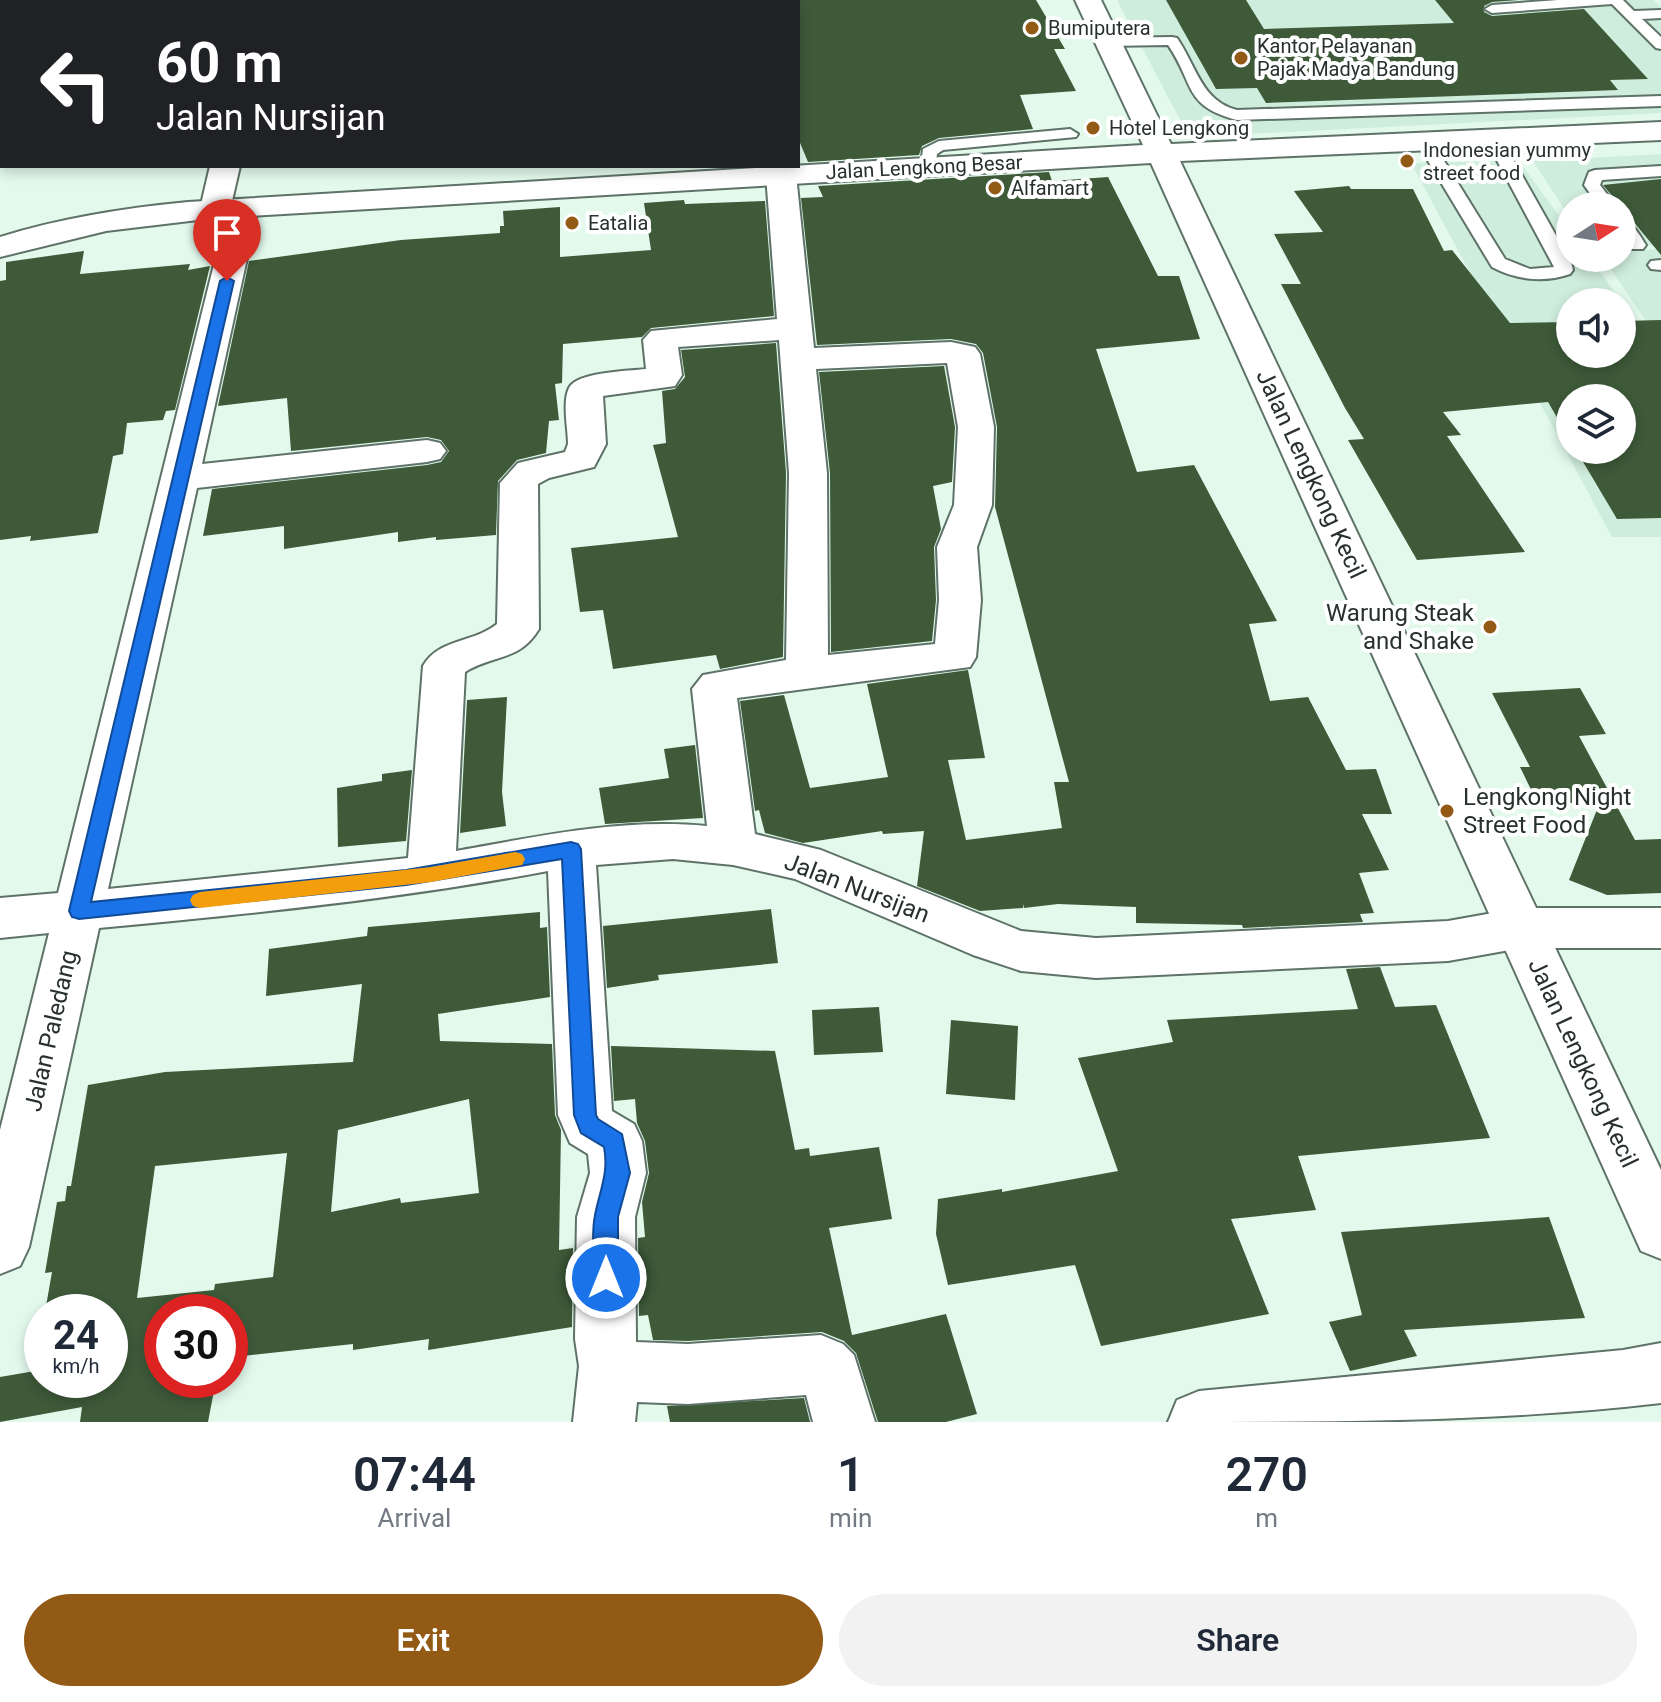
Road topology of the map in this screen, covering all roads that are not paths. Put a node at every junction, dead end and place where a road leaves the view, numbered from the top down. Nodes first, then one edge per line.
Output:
1 (1088, 0) edge
2 (1616, 0) edge
3 (1492, 9) dead end
4 (1661, 14) edge
5 (1631, 15) junction
6 (1108, 42) junction
7 (1661, 45) edge
8 (1661, 101) edge
9 (1070, 134) dead end
10 (1657, 135) edge
11 (1493, 138) junction
12 (1424, 141) junction
13 (1162, 153) junction
14 (929, 166) junction
15 (225, 168) edge
16 (781, 170) edge
17 (1661, 171) edge
18 (1597, 192) edge
19 (229, 209) junction
20 (0, 247) edge
21 (797, 343) junction
22 (427, 451) dead end
23 (182, 478) junction
24 (806, 667) junction
25 (733, 847) junction
26 (571, 849) junction
27 (431, 874) junction
28 (79, 911) junction
29 (0, 918) edge
30 (1521, 928) junction
31 (1661, 928) edge
32 (1661, 1232) edge
33 (0, 1247) edge
34 (1661, 1373) edge
35 (607, 1394) edge
36 (844, 1422) edge
37 (1199, 1422) edge

1 - 6 street, Jalan Lengkong Kecil
2 - 3 lane
2 - 5 lane
4 - 5 lane
5 - 7 lane
6 - 8 lane
6 - 13 street, Jalan Lengkong Kecil
9 - 14 lane
10 - 11 street, Jalan Lengkong Besar
11 - 12 street, Jalan Lengkong Besar
11 - 12 lane
12 - 13 street, Jalan Lengkong Besar
13 - 14 street, Jalan Lengkong Besar
13 - 30 street, Jalan Lengkong Kecil
14 - 16 street, Jalan Lengkong Besar
15 - 19 street, Jalan Paledang
16 - 19 street, Jalan Lengkong Besar
16 - 21 street
17 - 18 lane
19 - 20 street, Jalan Lengkong Besar
19 - 23 street, Jalan Paledang
21 - 24 street
21 - 24 street
21 - 27 street
22 - 23 street
23 - 28 street, Jalan Paledang
24 - 25 street
25 - 26 street, Jalan Nursijan
25 - 30 street, Jalan Nursijan
26 - 27 street, Jalan Nursijan
26 - 35 street
27 - 28 street, Jalan Nursijan
28 - 29 street, Jalan Nursijan
28 - 33 street, Jalan Paledang
30 - 31 street, Jalan Nursijan
30 - 32 street, Jalan Lengkong Kecil
34 - 37 street
35 - 36 street

